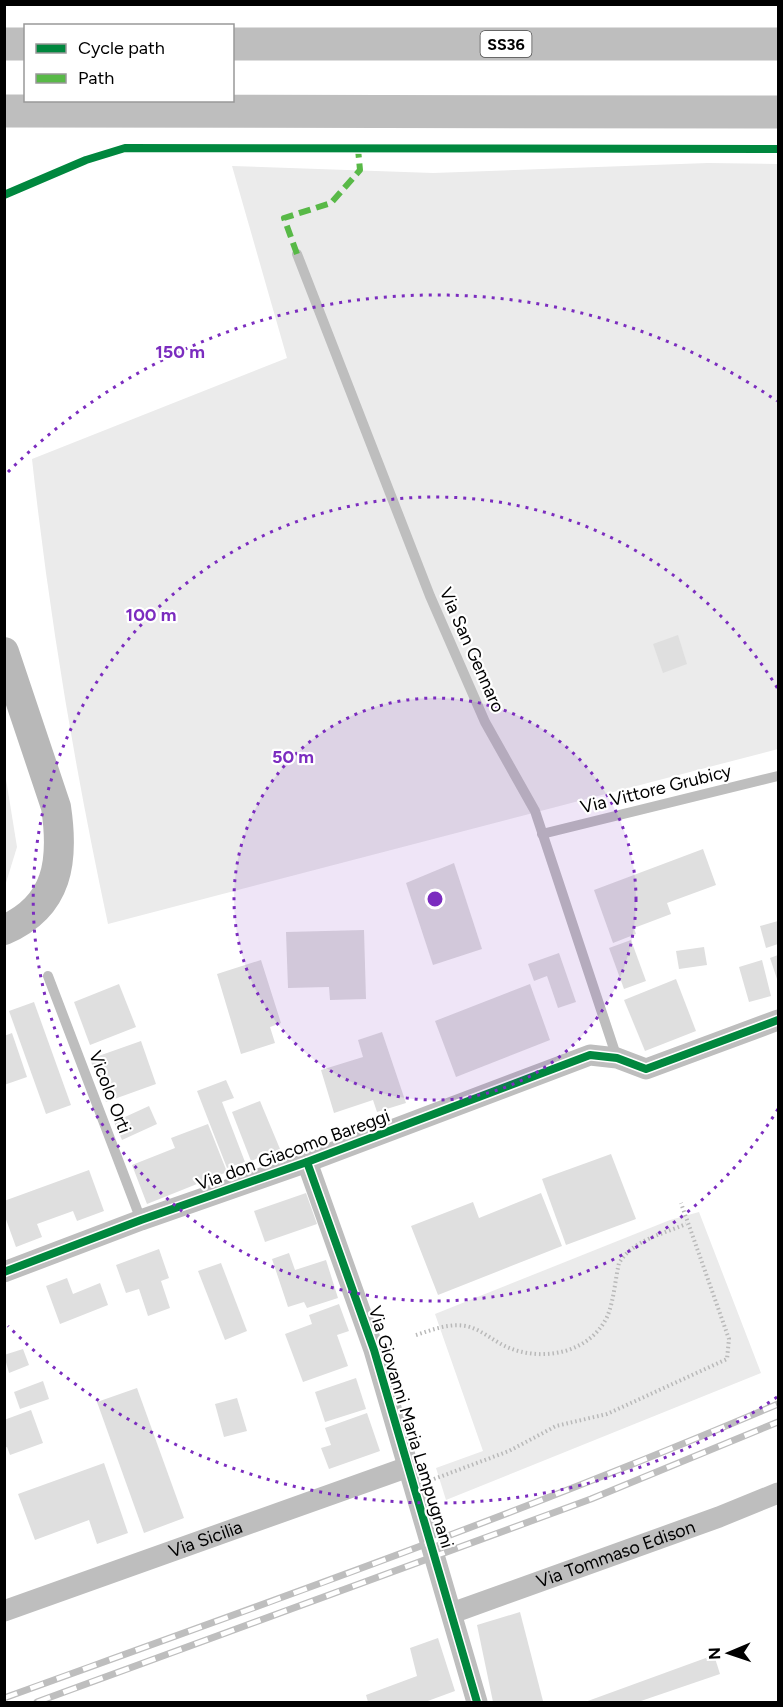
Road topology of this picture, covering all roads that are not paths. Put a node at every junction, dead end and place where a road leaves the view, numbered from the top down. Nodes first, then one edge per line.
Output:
1 (4, 44) edge
2 (24, 44) edge
3 (234, 44) edge
4 (778, 44) edge
5 (4, 111) edge
6 (778, 112) edge
7 (297, 254) dead end
8 (4, 652) edge
9 (778, 776) edge
10 (542, 834) junction
11 (4, 930) edge
12 (48, 976) dead end
13 (778, 1020) edge
14 (617, 1058) junction
15 (307, 1162) junction
16 (141, 1220) junction
17 (4, 1272) edge
18 (408, 1467) junction
19 (778, 1493) edge
20 (6, 1608) edge
21 (452, 1613) junction
22 (477, 1702) edge

1 - 2 highway
3 - 4 highway, SS36
5 - 6 highway
7 - 10 lane, Via San Gennaro
8 - 11 street
9 - 10 lane, Via Vittore Grubicy
10 - 14 lane, Via San Gennaro
12 - 16 lane, Vicolo Orti
13 - 14 street
14 - 15 street, Via don Giacomo Bareggi
15 - 16 street, Via don Giacomo Bareggi
15 - 18 street, Via Giovanni Maria Lampugnani
16 - 17 street, Via don Giacomo Bareggi
18 - 20 street, Via Sicilia
18 - 21 street, Via Giovanni Maria Lampugnani
19 - 21 street, Via Tommaso Edison
21 - 22 street, Via Giovanni Maria Lampugnani

